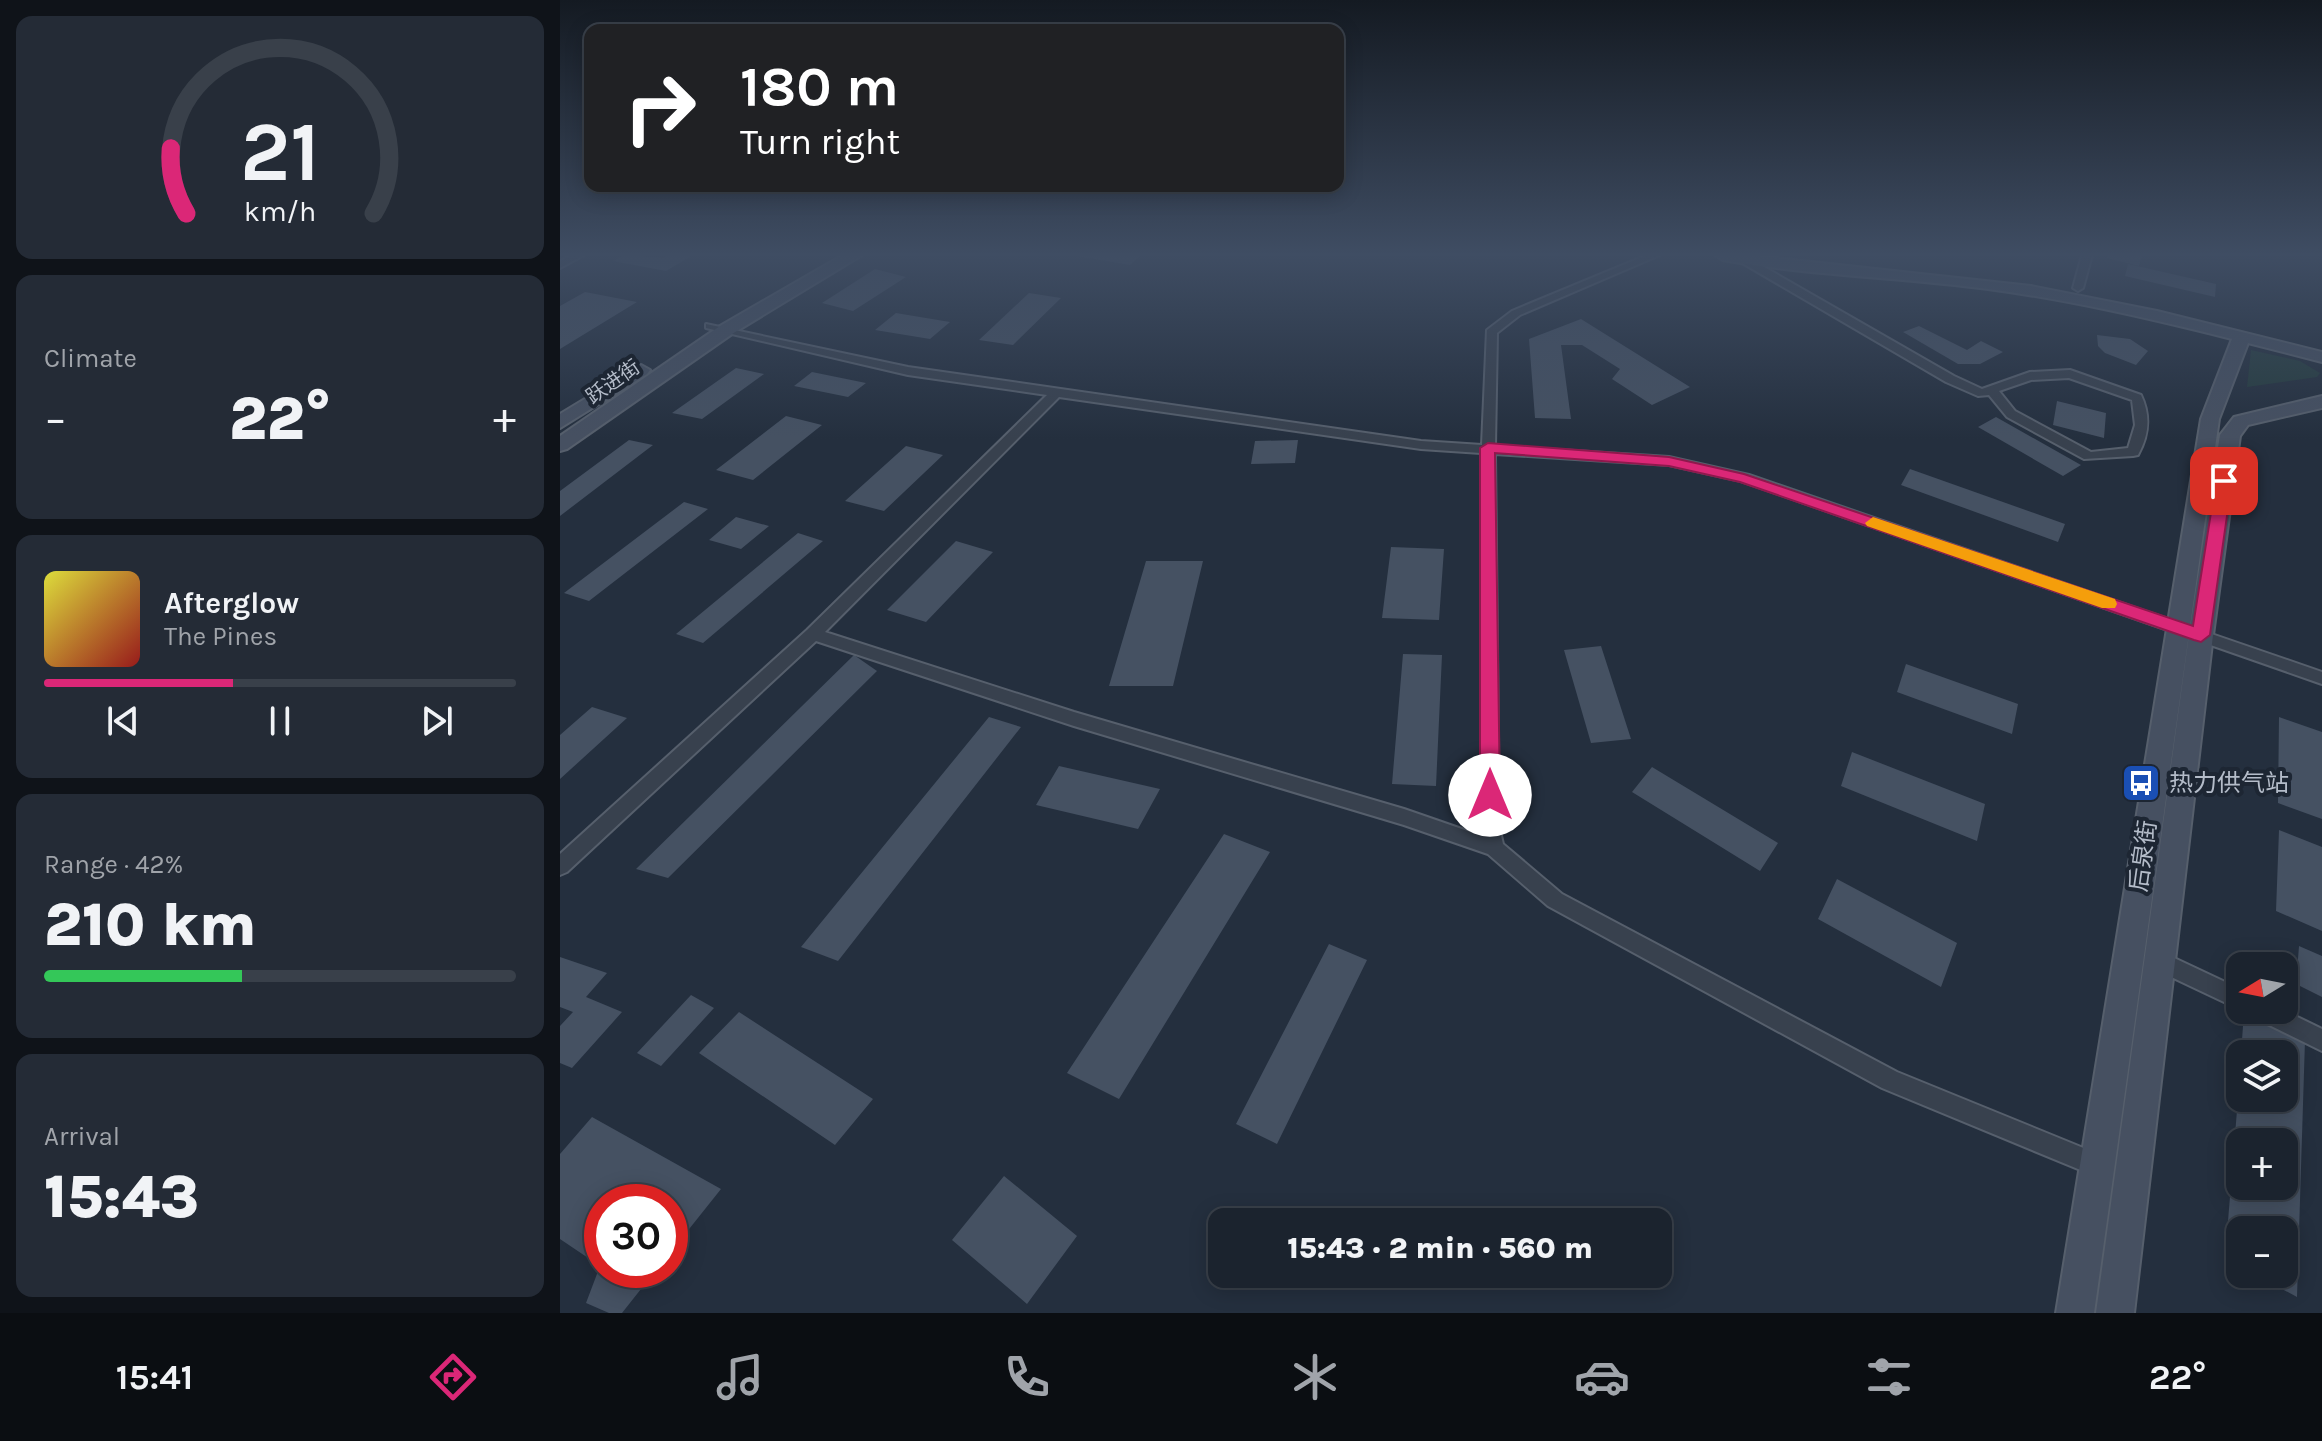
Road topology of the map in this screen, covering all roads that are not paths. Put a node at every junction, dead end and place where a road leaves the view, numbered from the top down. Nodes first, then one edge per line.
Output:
1 (734, 316) edge
2 (740, 316) edge
3 (1512, 316) edge
4 (1842, 316) edge
5 (2155, 316) edge
6 (2182, 316) edge
7 (718, 328) junction
8 (2242, 336) junction
9 (2321, 354) edge
10 (627, 379) junction
11 (646, 385) junction
12 (1992, 391) junction
13 (2322, 391) edge
14 (1057, 392) junction
15 (2322, 402) edge
16 (2210, 419) junction
17 (560, 422) edge
18 (560, 445) edge
19 (1488, 448) junction
20 (2189, 631) junction
21 (813, 634) junction
22 (2322, 678) edge
23 (1494, 848) junction
24 (560, 866) edge
25 (2130, 948) junction
26 (2159, 962) junction
27 (2226, 993) edge
28 (2289, 1024) edge
29 (2322, 1040) edge
30 (2095, 1164) junction
31 (2075, 1313) edge
32 (2115, 1313) edge

1 - 7 street, 跃进街
2 - 7 street, 跃进街
3 - 19 street
4 - 12 street
5 - 8 street
6 - 9 street
7 - 10 street, 跃进街
7 - 11 street, 跃进街
7 - 14 street
8 - 9 street
8 - 16 street, 后泉街
10 - 11 street
10 - 17 street, 跃进街
11 - 18 street, 跃进街
12 - 12 street
13 - 16 street
14 - 19 street
14 - 21 street
15 - 20 street, 后泉街
16 - 20 street, 后泉街
19 - 20 street
19 - 23 street
20 - 22 street
20 - 25 street, 后泉街
20 - 26 street, 后泉街
21 - 23 street
21 - 24 street
23 - 30 street
25 - 26 street
25 - 30 street, 后泉街
26 - 27 street
26 - 32 street, 后泉街
28 - 29 street
30 - 31 street, 后泉街

